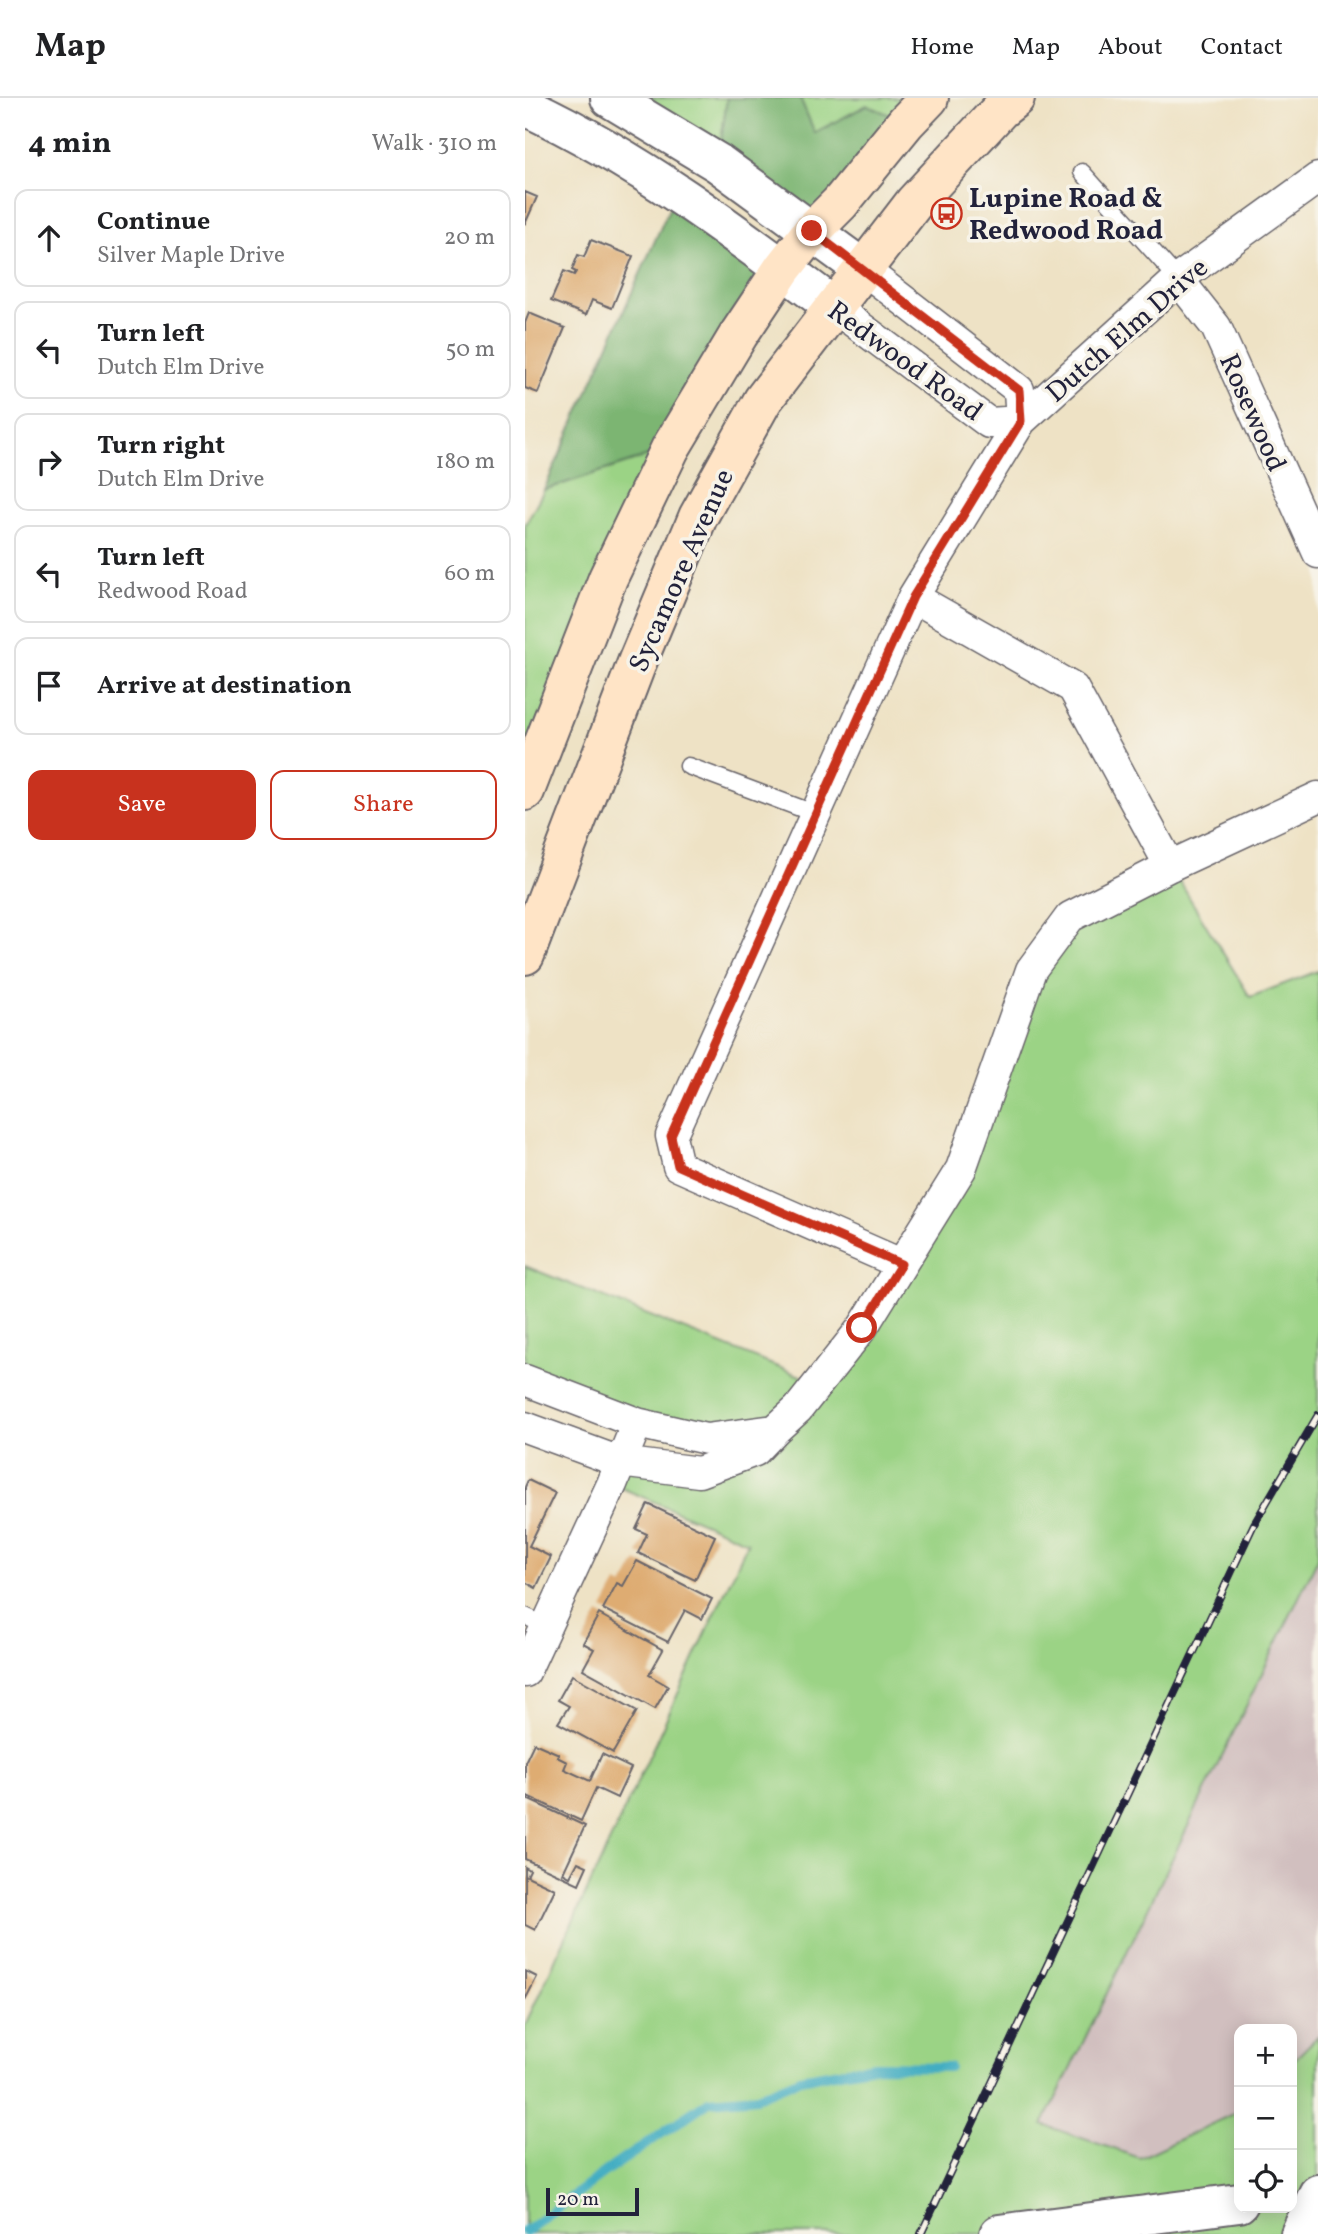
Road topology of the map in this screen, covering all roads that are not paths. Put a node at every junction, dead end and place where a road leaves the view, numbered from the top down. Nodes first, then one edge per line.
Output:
1 (610, 98) edge
2 (929, 98) edge
3 (1015, 98) edge
4 (525, 106) edge
5 (1083, 172) dead end
6 (1318, 178) edge
7 (812, 231) junction
8 (783, 268) junction
9 (863, 269) junction
10 (1178, 279) junction
11 (835, 308) junction
12 (1021, 421) junction
13 (1318, 553) edge
14 (913, 597) junction
15 (688, 766) dead end
16 (525, 792) edge
17 (1318, 797) edge
18 (816, 814) junction
19 (1170, 866) junction
20 (525, 955) edge
21 (901, 1264) junction
22 (525, 1380) edge
23 (636, 1423) junction
24 (525, 1427) edge
25 (775, 1430) junction
26 (620, 1462) junction
27 (536, 1621) edge
28 (525, 1672) edge
29 (1318, 2194) edge
30 (1297, 2196) edge
31 (1234, 2204) edge
32 (999, 2234) edge
33 (1300, 2234) edge

1 - 7 street, Redwood Road
2 - 7 main road, Sycamore Avenue
3 - 9 main road, Sycamore Avenue
4 - 8 street, Redwood Road
5 - 10 lane
6 - 10 street, Dutch Elm Drive
7 - 8 main road, Sycamore Avenue
7 - 9 street, Redwood Road
8 - 11 street, Redwood Road
8 - 16 main road, Sycamore Avenue
9 - 11 main road, Sycamore Avenue
9 - 12 street, Redwood Road
10 - 12 street, Dutch Elm Drive
10 - 13 street, Rosewood
11 - 12 street, Redwood Road
11 - 20 main road, Sycamore Avenue
12 - 14 street, Dutch Elm Drive
14 - 18 street, Dutch Elm Drive
14 - 19 street
15 - 18 lane
17 - 19 street
18 - 21 street, Dutch Elm Drive
19 - 21 street
21 - 25 street
22 - 23 street
23 - 25 street
23 - 26 street
24 - 26 street
25 - 26 street
26 - 27 street
27 - 28 street
29 - 30 street
29 - 33 street
31 - 32 street

